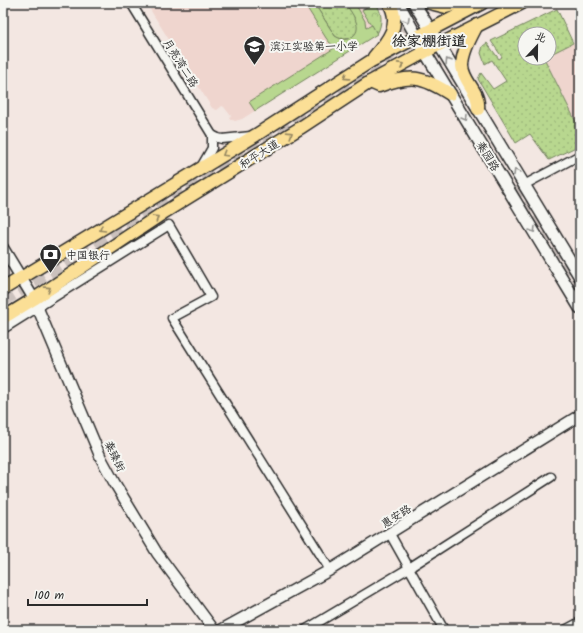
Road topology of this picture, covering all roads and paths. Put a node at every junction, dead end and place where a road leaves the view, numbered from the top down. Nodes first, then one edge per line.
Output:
1 (131, 3) edge
2 (389, 3) edge
3 (398, 3) edge
4 (414, 3) edge
5 (430, 3) edge
6 (460, 3) edge
7 (482, 3) edge
8 (522, 3) edge
9 (477, 25) junction
10 (430, 30) junction
11 (417, 37) junction
12 (438, 45) junction
13 (425, 52) junction
14 (370, 61) junction
15 (370, 82) junction
16 (450, 94) junction
17 (478, 109) junction
18 (212, 135) junction
19 (256, 135) junction
20 (580, 155) edge
21 (199, 170) junction
22 (524, 185) junction
23 (3, 248) edge
24 (580, 277) edge
25 (21, 278) junction
26 (3, 289) edge
27 (36, 303) junction
28 (580, 308) edge
29 (3, 318) edge
30 (3, 329) edge
31 (580, 415) edge
32 (551, 477) dead end
33 (390, 534) junction
34 (409, 568) junction
35 (330, 570) junction
36 (580, 622) edge
37 (214, 630) edge
38 (221, 630) edge
39 (305, 630) edge
40 (444, 630) edge
41 (565, 630) edge

1 - 18 street, 月亮湾二路
2 - 14 main road
3 -> 11 main road, 秦园路
4 - 10 main road, 秦园路
5 - 6 main road
7 - 10 main road, 和平大道
8 - 9 main road, 和平大道
9 - 12 main road, 和平大道
9 - 17 main road
10 - 11 main road, 和平大道
10 - 12 main road, 秦园路
11 - 13 main road, 秦园路
11 - 14 main road, 和平大道
12 - 13 main road, 和平大道
17 -> 12 main road, 秦园路
15 -> 13 main road, 和平大道
13 - 16 main road, 秦园路
14 -> 19 main road, 和平大道
15 - 16 main road
27 -> 15 main road, 和平大道
16 -> 28 main road, 秦园路
22 -> 17 main road, 秦园路
18 - 19 street
18 - 21 street
19 -> 21 main road, 和平大道
20 - 22 street
21 -> 25 main road, 和平大道
22 - 24 main road, 秦园路
23 - 25 street, 秦臻街
25 - 26 main road, 和平大道
25 - 27 street, 秦臻街
27 - 29 main road, 和平大道
27 - 30 street
27 - 35 street
27 - 37 street, 秦臻街
31 - 33 street, 惠安路
32 - 34 street
33 - 34 street
33 - 35 street, 惠安路
34 - 39 street
34 - 40 street
35 - 38 street, 惠安路
36 - 41 street

